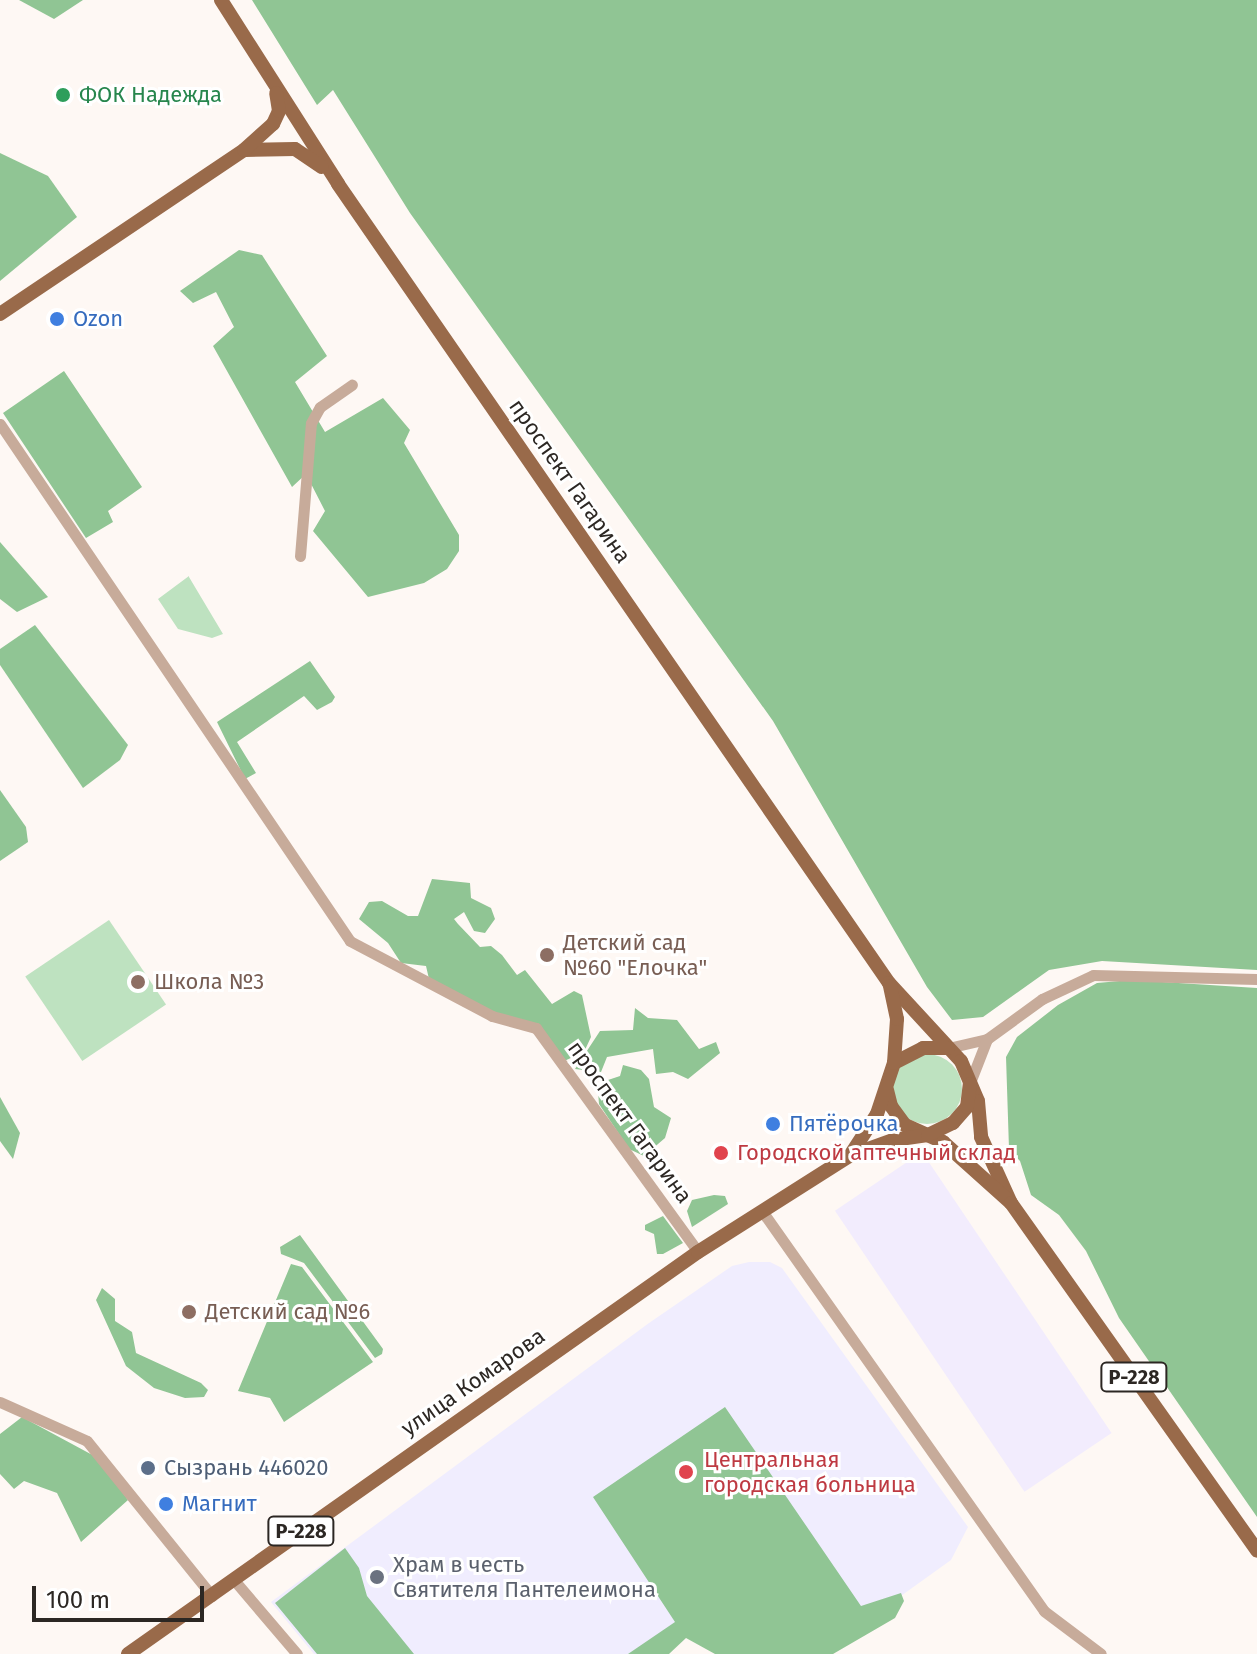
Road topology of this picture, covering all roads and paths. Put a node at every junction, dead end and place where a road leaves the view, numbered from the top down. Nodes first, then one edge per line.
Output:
1 (221, 0) edge
2 (274, 85) junction
3 (244, 150) junction
4 (338, 184) junction
5 (0, 314) edge
6 (352, 385) dead end
7 (0, 424) edge
8 (300, 556) dead end
9 (1257, 979) edge
10 (889, 983) junction
11 (987, 1039) junction
12 (948, 1048) junction
13 (894, 1063) junction
14 (971, 1080) junction
15 (887, 1090) junction
16 (928, 1135) junction
17 (851, 1155) junction
18 (1011, 1203) junction
19 (762, 1211) junction
20 (698, 1252) junction
21 (0, 1402) edge
22 (1257, 1551) edge
23 (234, 1580) junction
24 (212, 1596) junction
25 (128, 1654) edge
26 (297, 1654) edge
27 (1101, 1654) edge

1 - 2 main road, проспект Гагарина
2 - 3 main road
2 - 4 main road, проспект Гагарина
3 - 4 main road
3 - 5 main road
4 - 10 main road, проспект Гагарина
6 - 8 street
7 - 20 street, проспект Гагарина
9 - 11 street
10 - 12 main road, проспект Гагарина
10 - 13 main road, проспект Гагарина
11 - 12 street
11 - 14 street
12 - 13 main road
12 - 14 main road, Р-228
13 - 15 main road, Р-228
14 - 16 main road, Р-228
14 - 18 main road, Р-228
15 - 16 main road, Р-228
15 - 17 main road, Р-228
16 - 17 main road, Р-228
16 - 18 main road, Р-228
17 - 19 main road, улица Комарова / Р-228
18 - 22 main road, Р-228
19 - 20 main road, улица Комарова / Р-228
19 - 27 street
20 - 23 main road, улица Комарова / Р-228
21 - 24 street
23 - 24 main road, улица Комарова / Р-228
23 - 26 street
24 - 25 main road, улица Комарова / Р-228

